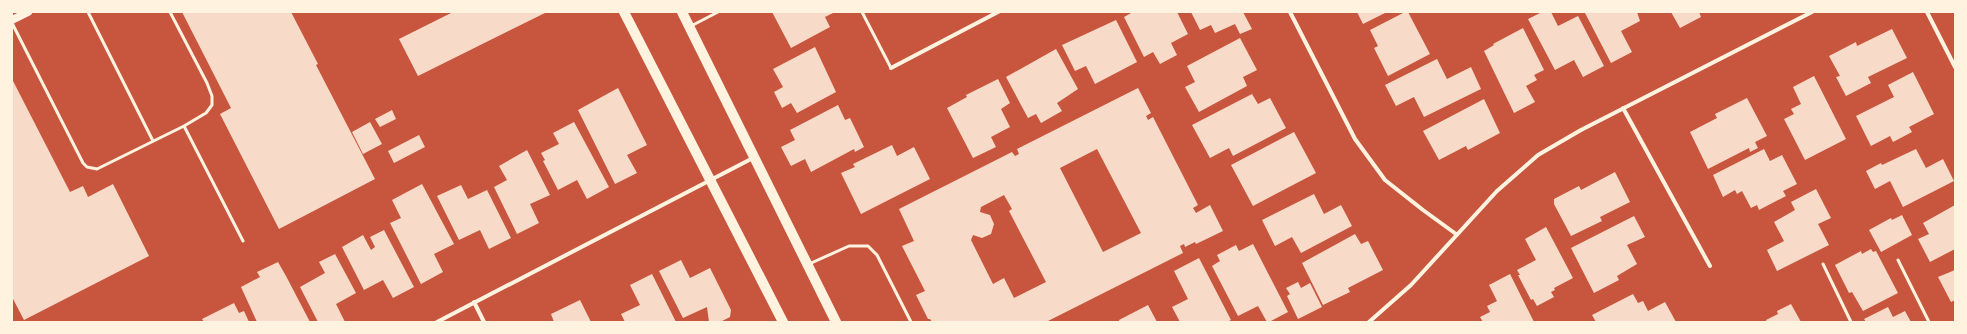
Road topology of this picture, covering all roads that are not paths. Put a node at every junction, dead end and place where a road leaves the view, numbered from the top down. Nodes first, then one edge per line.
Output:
1 (28, 12) edge
2 (88, 12) edge
3 (170, 12) edge
4 (624, 12) edge
5 (682, 12) edge
6 (718, 12) edge
7 (862, 12) edge
8 (998, 12) edge
9 (1290, 12) edge
10 (1812, 12) edge
11 (1927, 12) edge
12 (12, 20) edge
13 (12, 23) edge
14 (690, 27) junction
15 (1955, 67) edge
16 (891, 68) joint
17 (1623, 108) junction
18 (184, 126) junction
19 (152, 141) junction
20 (755, 157) junction
21 (709, 180) junction
22 (1456, 234) junction
23 (243, 241) dead end
24 (1898, 260) dead end
25 (1823, 264) dead end
26 (807, 265) junction
27 (1710, 266) dead end
28 (474, 302) junction
29 (437, 322) edge
30 (484, 322) edge
31 (783, 322) edge
32 (836, 322) edge
33 (911, 322) edge
34 (1369, 322) edge
35 (1851, 322) edge
36 (1929, 322) edge

1 - 12 main road
2 - 19 lane
3 - 18 lane
4 - 21 main road
5 - 14 main road
6 - 14 lane
7 - 16 lane
8 - 16 street
9 - 22 street
10 - 17 street
11 - 15 street
13 - 19 lane
14 - 20 main road
17 - 22 street
17 - 27 street
18 - 19 lane
18 - 23 lane
20 - 21 street
20 - 26 main road
21 - 28 street
21 - 31 main road
22 - 34 street
24 - 36 lane
25 - 35 lane
26 - 32 main road
26 - 33 lane
28 - 29 street
28 - 30 street

